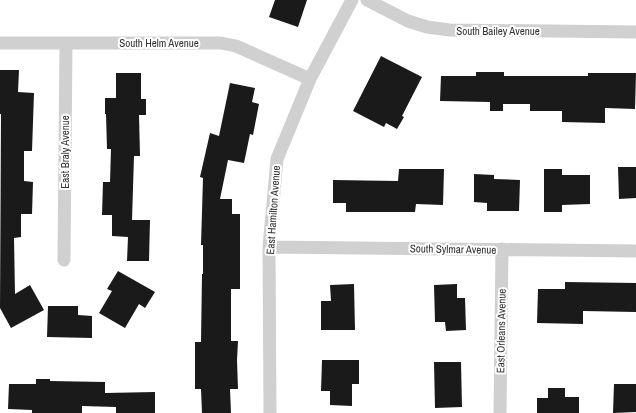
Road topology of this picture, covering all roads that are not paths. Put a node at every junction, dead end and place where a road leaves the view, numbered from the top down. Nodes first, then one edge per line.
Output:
1 (352, 0) edge
2 (367, 0) edge
3 (636, 32) edge
4 (0, 43) edge
5 (66, 43) junction
6 (310, 79) junction
7 (269, 247) junction
8 (502, 249) junction
9 (636, 251) edge
10 (64, 260) dead end
11 (270, 413) edge
12 (500, 413) edge

1 - 6 street, East Hamilton Avenue
2 - 3 street, South Bailey Avenue
4 - 5 street, South Helm Avenue
5 - 6 street, South Helm Avenue
5 - 10 street, East Braly Avenue
6 - 7 street, East Hamilton Avenue
7 - 8 street, South Sylmar Avenue
7 - 11 street, East Hamilton Avenue
8 - 9 street, South Sylmar Avenue
8 - 12 street, East Orleans Avenue

